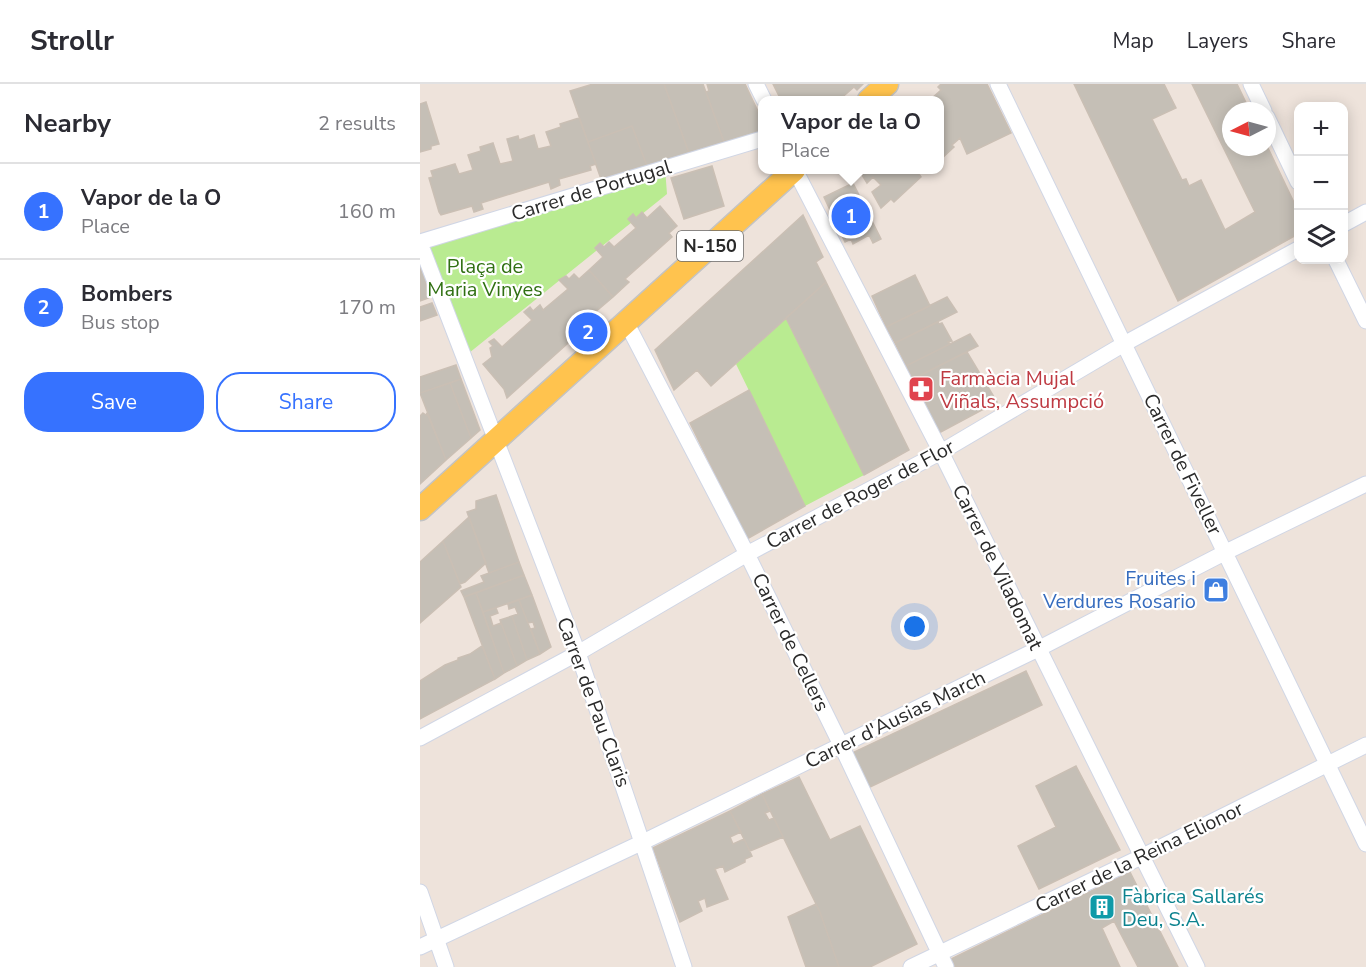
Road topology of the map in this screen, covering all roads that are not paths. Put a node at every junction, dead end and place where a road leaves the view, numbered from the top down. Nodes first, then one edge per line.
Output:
1 (887, 84) edge
2 (998, 84) edge
3 (1251, 84) edge
4 (874, 96) edge
5 (1260, 102) edge
6 (1276, 135) edge
7 (758, 140) edge
8 (1294, 172) edge
9 (790, 174) edge
10 (796, 174) edge
11 (1366, 212) edge
12 (1348, 222) edge
13 (420, 242) edge
14 (1294, 252) edge
15 (1338, 264) edge
16 (1366, 321) edge
17 (626, 322) junction
18 (1124, 344) junction
19 (496, 439) junction
20 (941, 452) junction
21 (1366, 484) edge
22 (420, 509) edge
23 (1226, 552) junction
24 (747, 554) junction
25 (1038, 649) junction
26 (578, 653) junction
27 (420, 738) edge
28 (841, 745) junction
29 (1366, 745) edge
30 (1328, 764) junction
31 (643, 842) junction
32 (1366, 844) edge
33 (1141, 856) junction
34 (420, 892) edge
35 (436, 938) junction
36 (420, 947) edge
37 (942, 961) edge
38 (447, 967) edge
39 (684, 967) edge
40 (911, 967) edge
41 (1197, 967) edge

1 - 4 main road
2 - 18 street, Carrer de Fiveller
3 - 5 street
6 - 8 street
7 - 13 street, Carrer de Portugal
9 - 17 main road, N-150
10 - 20 street, Carrer de Viladomat
11 - 12 street
13 - 19 street, Carrer de Pau Claris
14 - 18 street, Carrer de Roger de Flor
15 - 16 street
17 - 19 main road, N-150
17 - 24 street, Carrer de Cellers
18 - 20 street, Carrer de Roger de Flor
18 - 23 street, Carrer de Fiveller
19 - 22 main road, N-150
19 - 26 street, Carrer de Pau Claris
20 - 24 street, Carrer de Roger de Flor
20 - 25 street, Carrer de Viladomat
21 - 23 street, Carrer d'Ausias March
23 - 25 street, Carrer d'Ausias March
23 - 30 street, Carrer de Fiveller
24 - 26 street, Carrer de Roger de Flor
24 - 28 street, Carrer de Cellers
25 - 28 street, Carrer d'Ausias March
25 - 33 street, Carrer de Viladomat
26 - 27 street, Carrer de Roger de Flor
26 - 31 street, Carrer de Pau Claris
28 - 31 street, Carrer d'Ausias March
28 - 37 street, Carrer de Cellers
29 - 30 street, Carrer de la Reina Elionor
30 - 32 street, Carrer de Fiveller
30 - 33 street, Carrer de la Reina Elionor
31 - 35 street, Carrer d'Ausias March
31 - 39 street, Carrer de Pau Claris
33 - 37 street, Carrer de la Reina Elionor
33 - 41 street, Carrer de Viladomat
34 - 35 street
35 - 36 street, Carrer d'Ausias March
35 - 38 street
37 - 40 street, Carrer de la Reina Elionor

